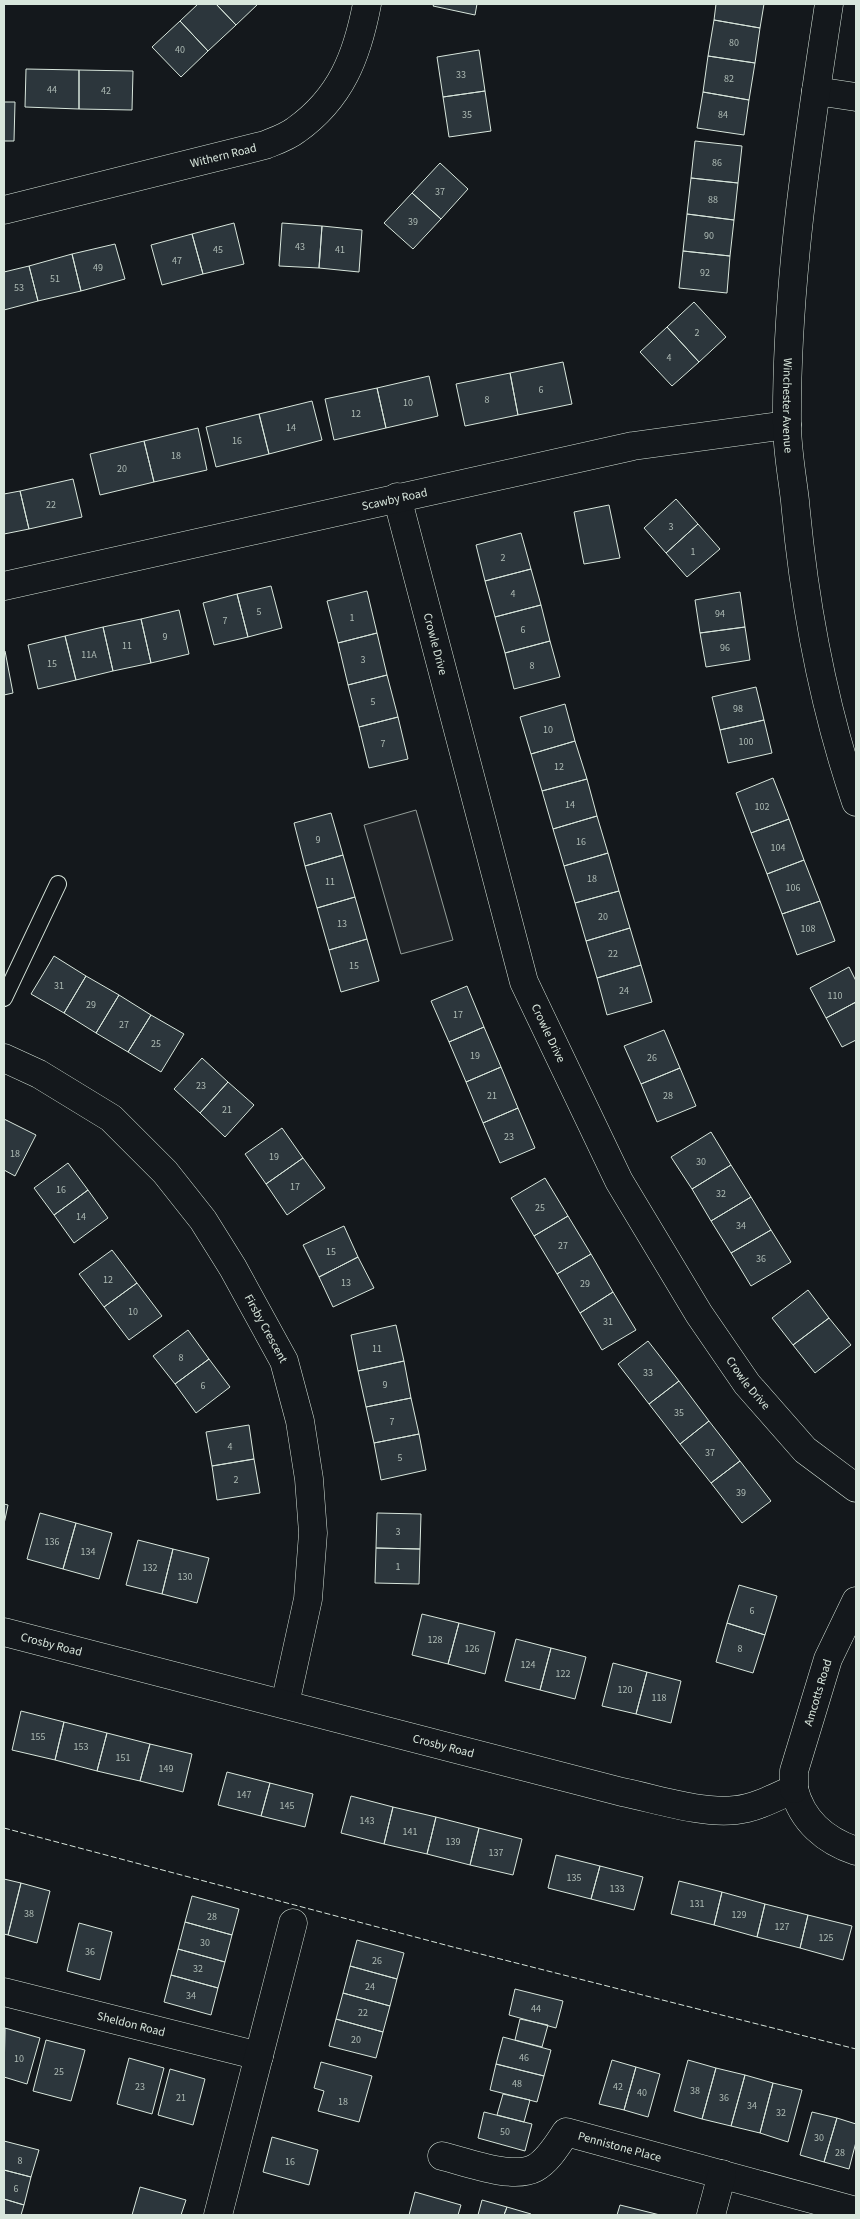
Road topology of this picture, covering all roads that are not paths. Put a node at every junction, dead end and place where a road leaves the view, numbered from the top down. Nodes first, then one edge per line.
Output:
1 (367, 4) edge
2 (829, 4) edge
3 (816, 91) junction
4 (856, 97) edge
5 (4, 210) edge
6 (787, 425) junction
7 (398, 497) junction
8 (4, 586) edge
9 (856, 802) edge
10 (58, 884) dead end
11 (4, 998) edge
12 (4, 1058) edge
13 (856, 1488) edge
14 (856, 1601) edge
15 (4, 1632) edge
16 (284, 1704) junction
17 (794, 1789) junction
18 (856, 1852) edge
19 (293, 1923) dead end
20 (4, 1992) edge
21 (259, 2056) junction
22 (442, 2156) dead end
23 (722, 2174) junction
24 (856, 2212) edge
25 (218, 2215) edge
26 (711, 2215) edge

1 - 5 street, Withern Road
2 - 3 street, Winchester Avenue
3 - 4 street
3 - 6 street, Winchester Avenue
6 - 7 street, Scawby Road
6 - 9 street, Winchester Avenue
7 - 8 street, Scawby Road
7 - 13 street, Crowle Drive
10 - 11 lane
12 - 16 street, Firsby Crescent
14 - 17 street, Amcotts Road
15 - 16 street, Crosby Road
16 - 17 street, Crosby Road
17 - 18 street
19 - 21 street
20 - 21 street, Sheldon Road
21 - 25 street
22 - 23 street, Pennistone Place
23 - 24 street, Pennistone Place
23 - 26 street

